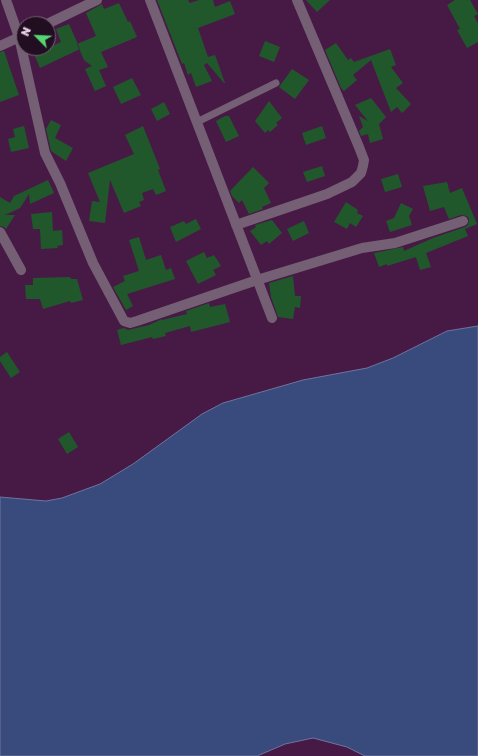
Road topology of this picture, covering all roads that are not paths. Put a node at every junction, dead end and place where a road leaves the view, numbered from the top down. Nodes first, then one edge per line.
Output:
1 (6, 0) edge
2 (97, 0) edge
3 (150, 0) edge
4 (297, 0) edge
5 (56, 19) edge
6 (16, 22) edge
7 (16, 39) edge
8 (0, 46) edge
9 (26, 56) edge
10 (276, 83) dead end
11 (197, 122) junction
12 (463, 222) dead end
13 (236, 226) junction
14 (0, 232) edge
15 (21, 270) dead end
16 (257, 280) junction
17 (272, 318) dead end

1 - 6 street
2 - 5 street
3 - 11 street
4 - 13 street
7 - 8 street
9 - 16 street
10 - 11 lane
11 - 13 street
12 - 16 street
13 - 16 street
14 - 15 street
16 - 17 street

